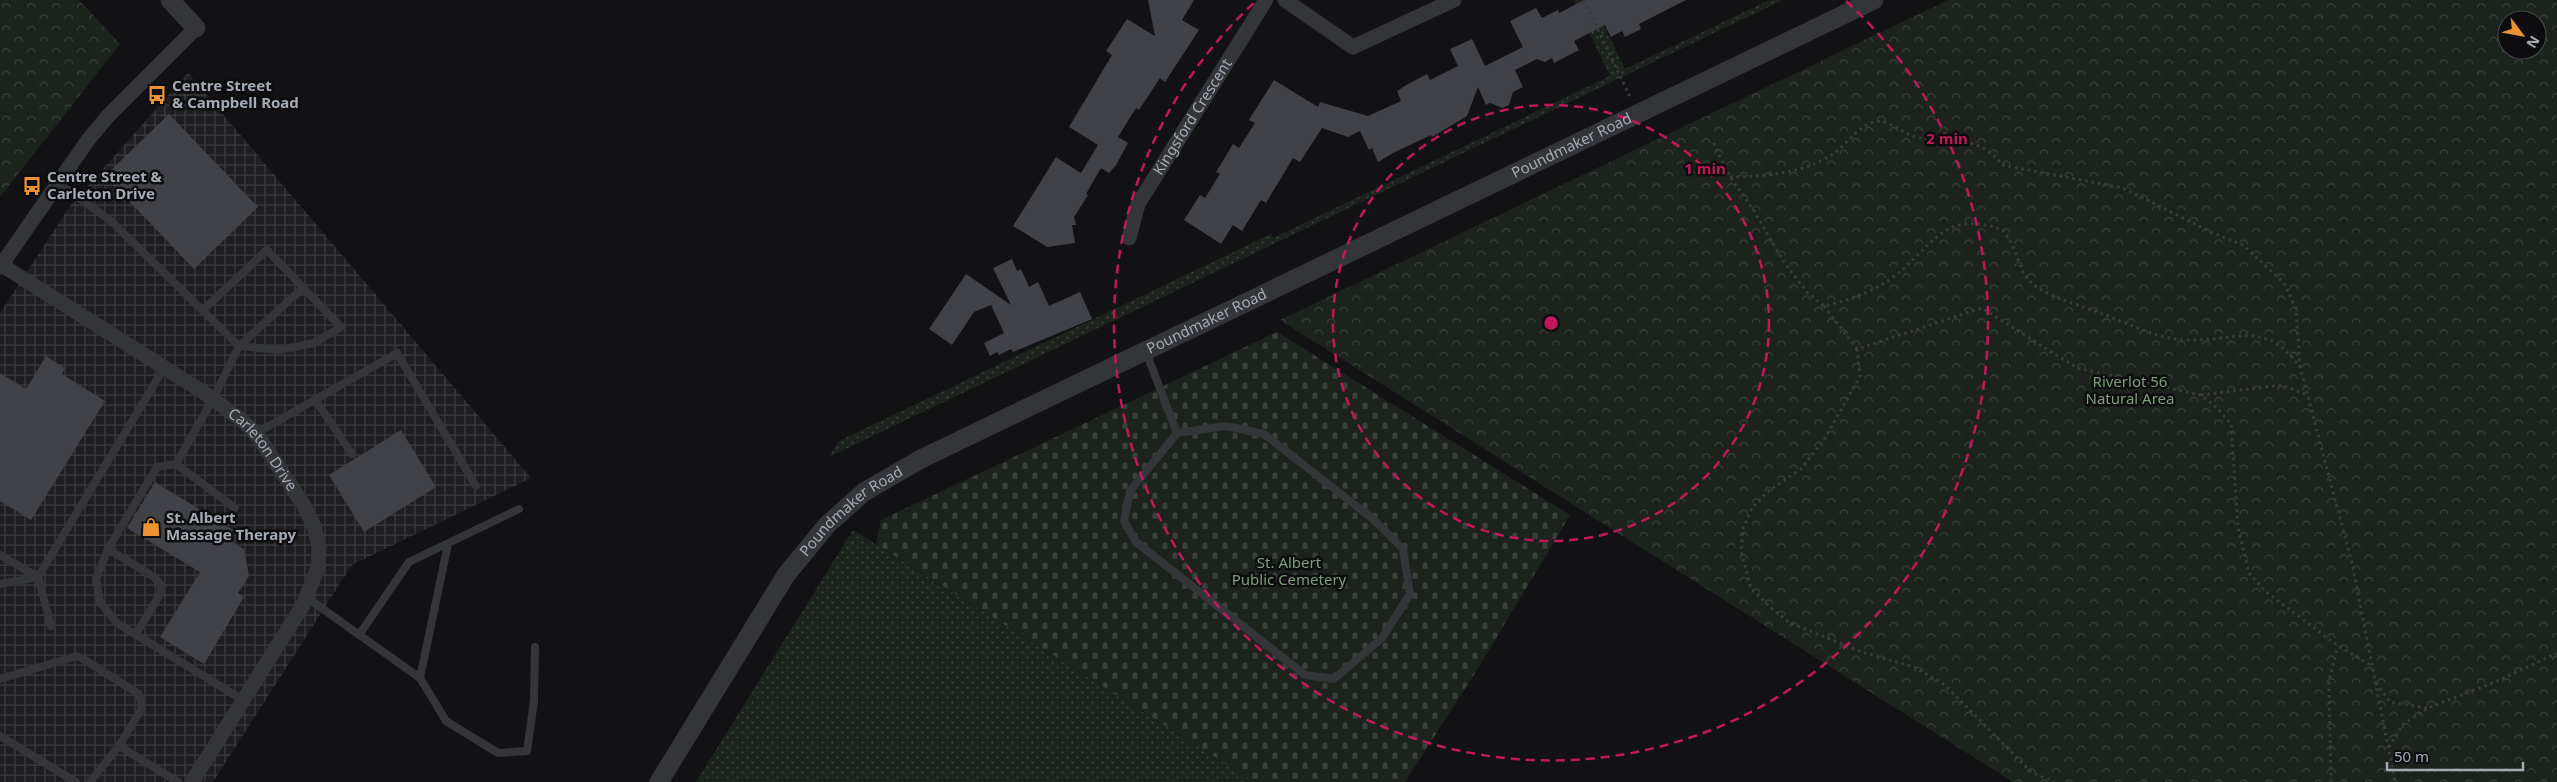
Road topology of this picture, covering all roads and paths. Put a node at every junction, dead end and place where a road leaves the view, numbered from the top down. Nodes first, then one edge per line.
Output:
1 (170, 0) edge
2 (1266, 0) edge
3 (1285, 0) edge
4 (1454, 0) edge
5 (1584, 0) edge
6 (1874, 0) edge
7 (196, 28) joint
8 (1638, 115) junction
9 (1714, 143) dead end
10 (1730, 177) junction
11 (58, 183) junction
12 (1129, 238) dead end
13 (0, 265) edge
14 (303, 288) junction
15 (1824, 306) junction
16 (203, 310) junction
17 (239, 346) junction
18 (1857, 349) junction
19 (1146, 352) junction
20 (2300, 367) junction
21 (164, 368) junction
22 (2305, 394) junction
23 (2201, 395) junction
24 (213, 399) junction
25 (315, 399) junction
26 (1177, 433) junction
27 (255, 434) junction
28 (352, 454) dead end
29 (176, 464) junction
30 (476, 486) dead end
31 (235, 508) dead end
32 (519, 509) dead end
33 (448, 544) junction
34 (108, 549) junction
35 (0, 555) edge
36 (38, 577) junction
37 (0, 584) edge
38 (306, 598) junction
39 (51, 626) dead end
40 (136, 634) junction
41 (359, 635) junction
42 (2338, 646) junction
43 (535, 647) dead end
44 (2557, 653) edge
45 (2372, 666) junction
46 (420, 678) junction
47 (0, 679) edge
48 (2374, 681) junction
49 (243, 700) junction
50 (2428, 708) junction
51 (0, 736) edge
52 (119, 746) junction
53 (2388, 748) junction
54 (76, 782) edge
55 (90, 782) edge
56 (178, 782) edge
57 (192, 782) edge
58 (659, 782) edge
59 (2054, 782) edge
60 (2331, 782) edge
61 (2395, 782) edge

1 - 7 street
2 - 12 street, Kingsford Crescent
3 - 4 street
5 - 8 path
6 - 8 street, Poundmaker Road
7 - 11 street
8 - 19 street, Poundmaker Road
9 - 10 path
10 - 15 path
10 - 20 path
11 - 13 street
11 - 16 lane
13 - 21 street, Carleton Drive
14 - 16 lane
14 - 17 lane
14 - 17 lane
15 - 18 path
15 - 20 path
16 - 17 lane
17 - 24 lane
18 - 23 path
18 - 59 path
19 - 26 lane
19 - 58 street, Poundmaker Road
20 - 22 path
21 - 24 street, Carleton Drive
21 - 36 lane
22 - 23 path
22 - 45 path
23 - 42 path
24 - 27 street, Carleton Drive
24 - 29 lane
25 - 27 lane
25 - 28 lane
25 - 30 lane
26 - 26 lane
27 - 38 street, Carleton Drive
29 - 31 lane
29 - 34 lane
32 - 33 lane
33 - 41 lane
33 - 46 lane
34 - 40 lane
34 - 40 lane
35 - 36 lane
36 - 37 lane
36 - 39 lane
38 - 41 lane
38 - 49 street, Carleton Drive
40 - 49 lane
41 - 46 lane
42 - 45 path
42 - 60 path
43 - 46 lane
44 - 50 path
45 - 48 path
47 - 52 lane
48 - 50 path
48 - 53 path
49 - 57 street, Carleton Drive
50 - 53 path
51 - 54 lane
52 - 55 lane
52 - 56 lane
53 - 61 path

